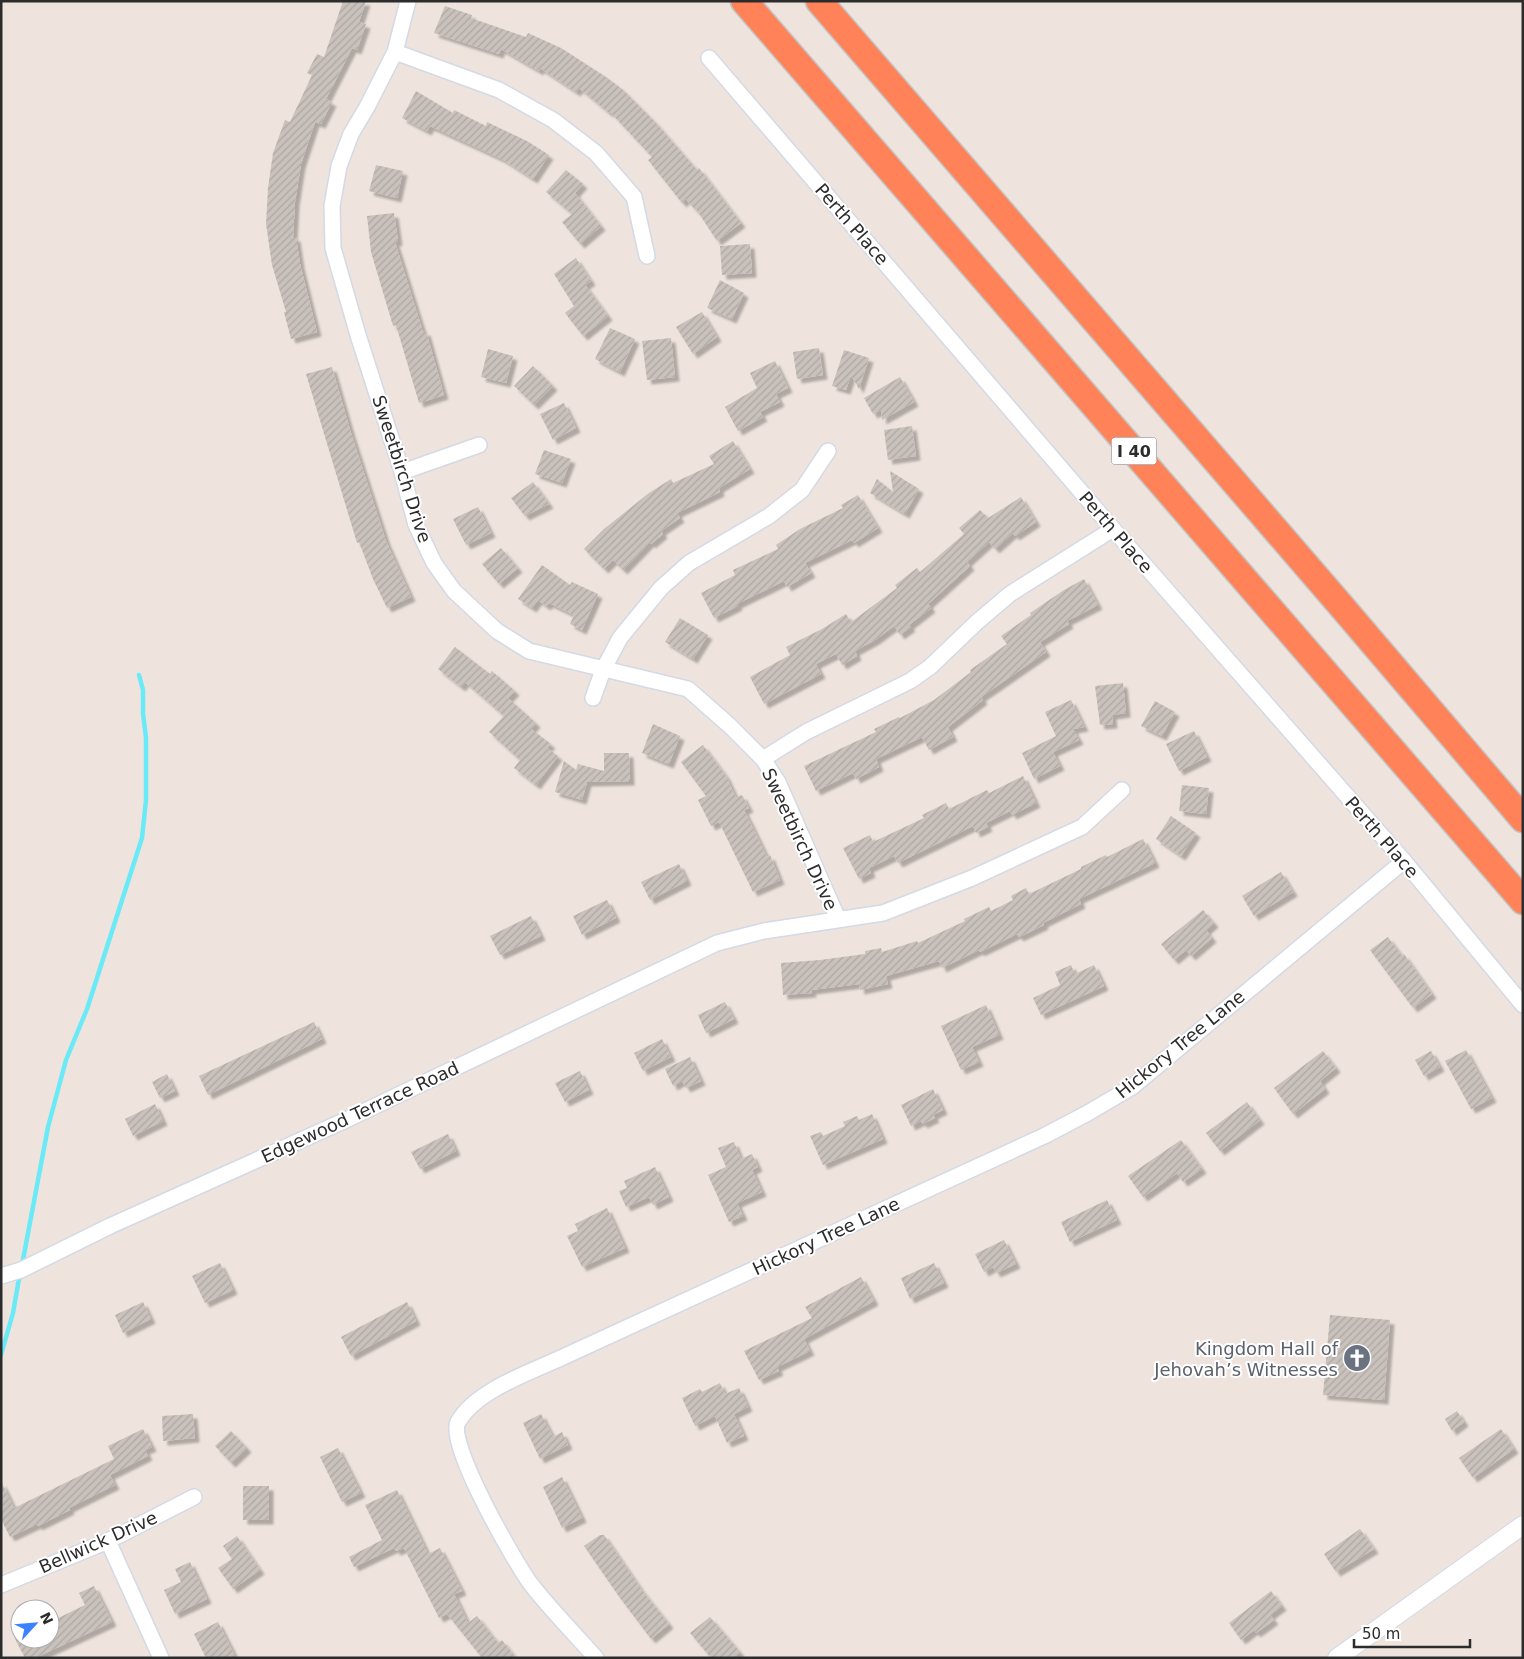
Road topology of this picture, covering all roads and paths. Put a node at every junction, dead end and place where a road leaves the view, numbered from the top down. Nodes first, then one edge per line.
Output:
1 (408, 1) edge
2 (744, 1) edge
3 (818, 1) edge
4 (395, 52) junction
5 (710, 58) dead end
6 (647, 256) dead end
7 (479, 445) dead end
8 (828, 451) dead end
9 (402, 472) junction
10 (1113, 529) junction
11 (603, 670) junction
12 (593, 698) dead end
13 (763, 759) junction
14 (1122, 790) dead end
15 (1523, 819) edge
16 (1404, 861) junction
17 (1523, 901) edge
18 (838, 919) junction
19 (1523, 1005) edge
20 (1, 1276) edge
21 (194, 1497) dead end
22 (1523, 1526) edge
23 (108, 1540) junction
24 (1, 1585) edge
25 (161, 1658) edge
26 (596, 1658) edge
27 (1337, 1658) edge

1 - 4 street, Sweetbirch Drive
2 - 17 highway, I 40
3 - 15 highway
4 - 6 street
4 - 9 street, Sweetbirch Drive
5 - 10 street, Perth Place
7 - 9 street
8 - 11 street
9 - 11 street, Sweetbirch Drive
10 - 13 street
10 - 16 street, Perth Place
11 - 12 street
11 - 13 street, Sweetbirch Drive
13 - 18 street, Sweetbirch Drive
14 - 18 street, Edgewood Terrace Road
16 - 19 street, Perth Place
16 - 26 street, Hickory Tree Lane
18 - 20 street, Edgewood Terrace Road
21 - 23 street, Bellwick Drive
22 - 27 street
23 - 24 street, Bellwick Drive
23 - 25 street

